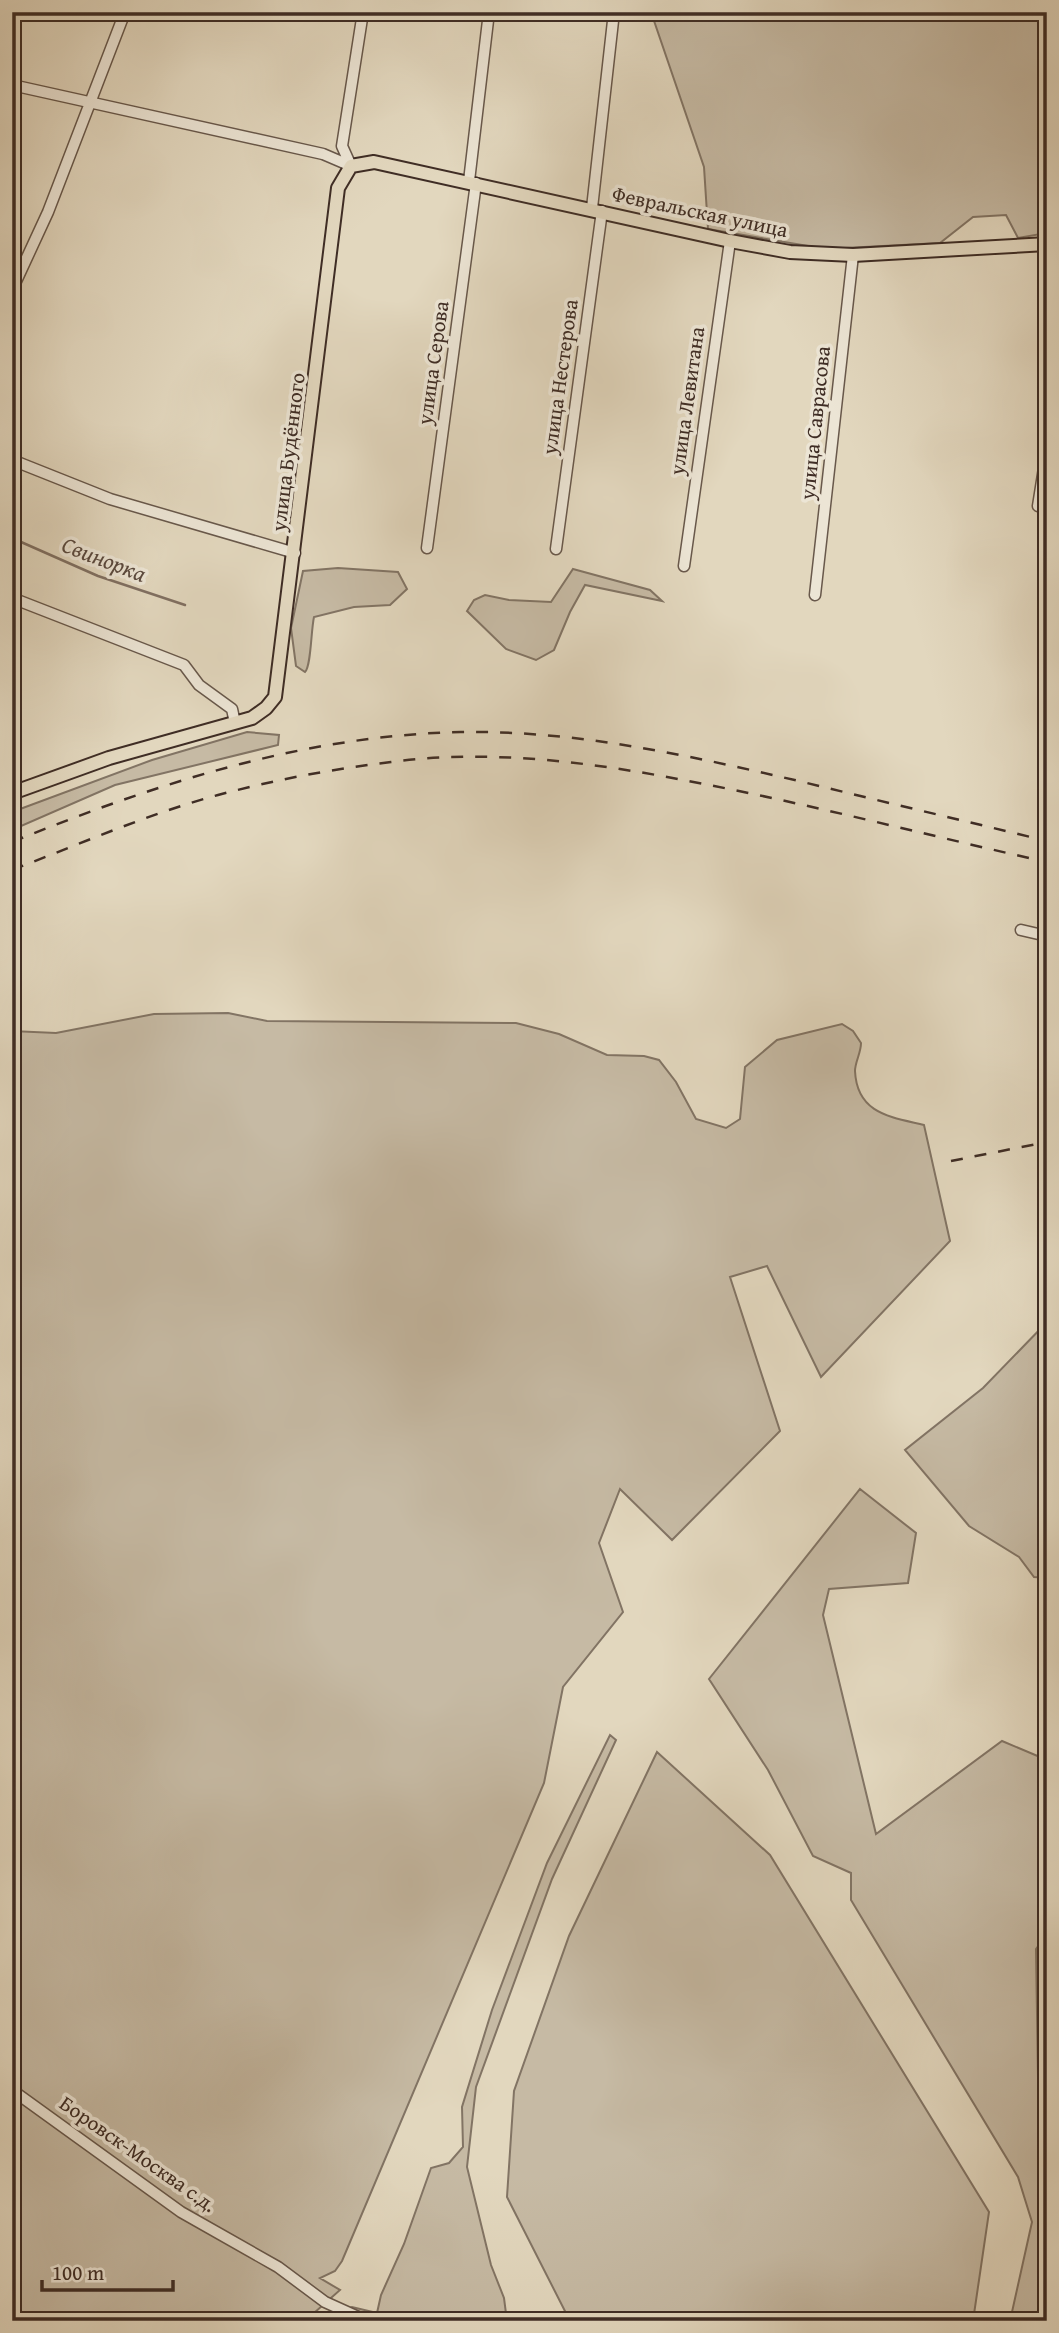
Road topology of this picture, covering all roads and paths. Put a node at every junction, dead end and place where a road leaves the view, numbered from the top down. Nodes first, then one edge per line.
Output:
1 (125, 12) edge
2 (363, 12) edge
3 (489, 12) edge
4 (614, 12) edge
5 (12, 85) edge
6 (90, 102) junction
7 (351, 166) junction
8 (472, 182) junction
9 (597, 209) junction
10 (730, 242) junction
11 (1047, 244) edge
12 (853, 255) junction
13 (12, 290) edge
14 (1047, 449) edge
15 (12, 460) edge
16 (1038, 506) dead end
17 (427, 548) dead end
18 (556, 549) dead end
19 (295, 553) junction
20 (684, 566) dead end
21 (815, 595) dead end
22 (12, 598) edge
23 (236, 723) junction
24 (12, 793) edge
25 (1021, 930) dead end
26 (1047, 936) edge
27 (12, 2090) edge
28 (367, 2321) edge

1 - 6 street
2 - 7 street
3 - 8 street, улица Серова
4 - 9 street, улица Нестерова
5 - 6 street
6 - 7 street
6 - 13 street
7 - 8 main road, Февральская улица
7 - 19 main road, улица Будённого
8 - 9 main road, Февральская улица
8 - 17 street, улица Серова
9 - 10 main road, Февральская улица
9 - 18 street, улица Нестерова
10 - 12 main road, Февральская улица
10 - 20 street, улица Левитана
11 - 12 main road, Февральская улица
12 - 21 street, улица Саврасова
14 - 16 street
15 - 19 street
19 - 23 main road, улица Будённого
22 - 23 street
23 - 24 main road, улица Будённого
25 - 26 street
27 - 28 street, Боровск-Москва с.д.

